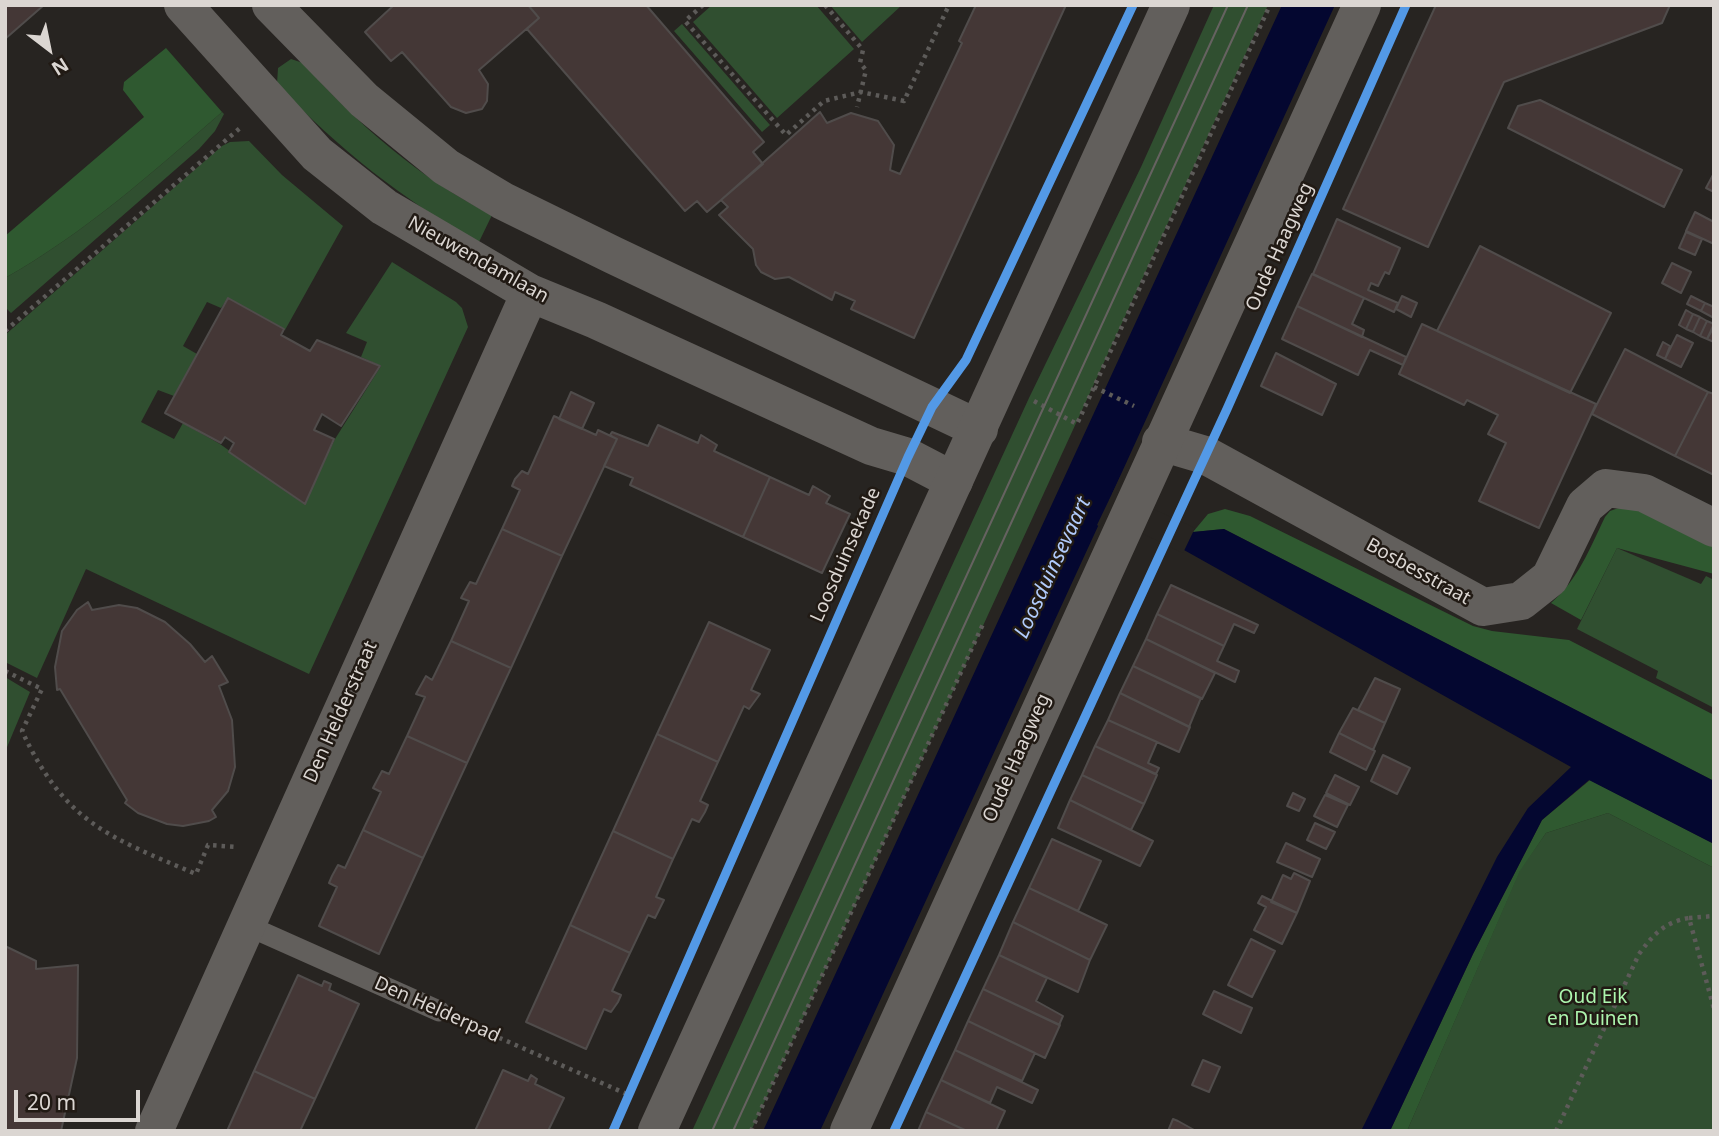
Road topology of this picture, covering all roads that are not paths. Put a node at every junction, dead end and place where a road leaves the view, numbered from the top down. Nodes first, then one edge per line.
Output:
1 (183, 5) edge
2 (271, 5) edge
3 (1171, 5) edge
4 (1362, 5) edge
5 (530, 293) junction
6 (902, 393) junction
7 (979, 429) junction
8 (870, 446) junction
9 (1154, 457) junction
10 (954, 481) junction
11 (1714, 528) edge
12 (246, 925) junction
13 (439, 1011) road end
14 (153, 1131) edge
15 (657, 1131) edge
16 (849, 1131) edge

1 - 5 street, Nieuwendamlaan
2 - 6 street
3 - 7 street
4 - 9 street, Oude Haagweg
5 - 8 street, Nieuwendamlaan
5 - 12 street, Den Helderstraat
6 - 7 street
6 - 8 street
7 - 10 street
8 - 10 street, Nieuwendamlaan
9 - 11 street, Bosbesstraat
9 - 16 street, Oude Haagweg
10 - 15 street
12 - 13 lane, Den Helderpad
12 - 14 street, Den Helderstraat

